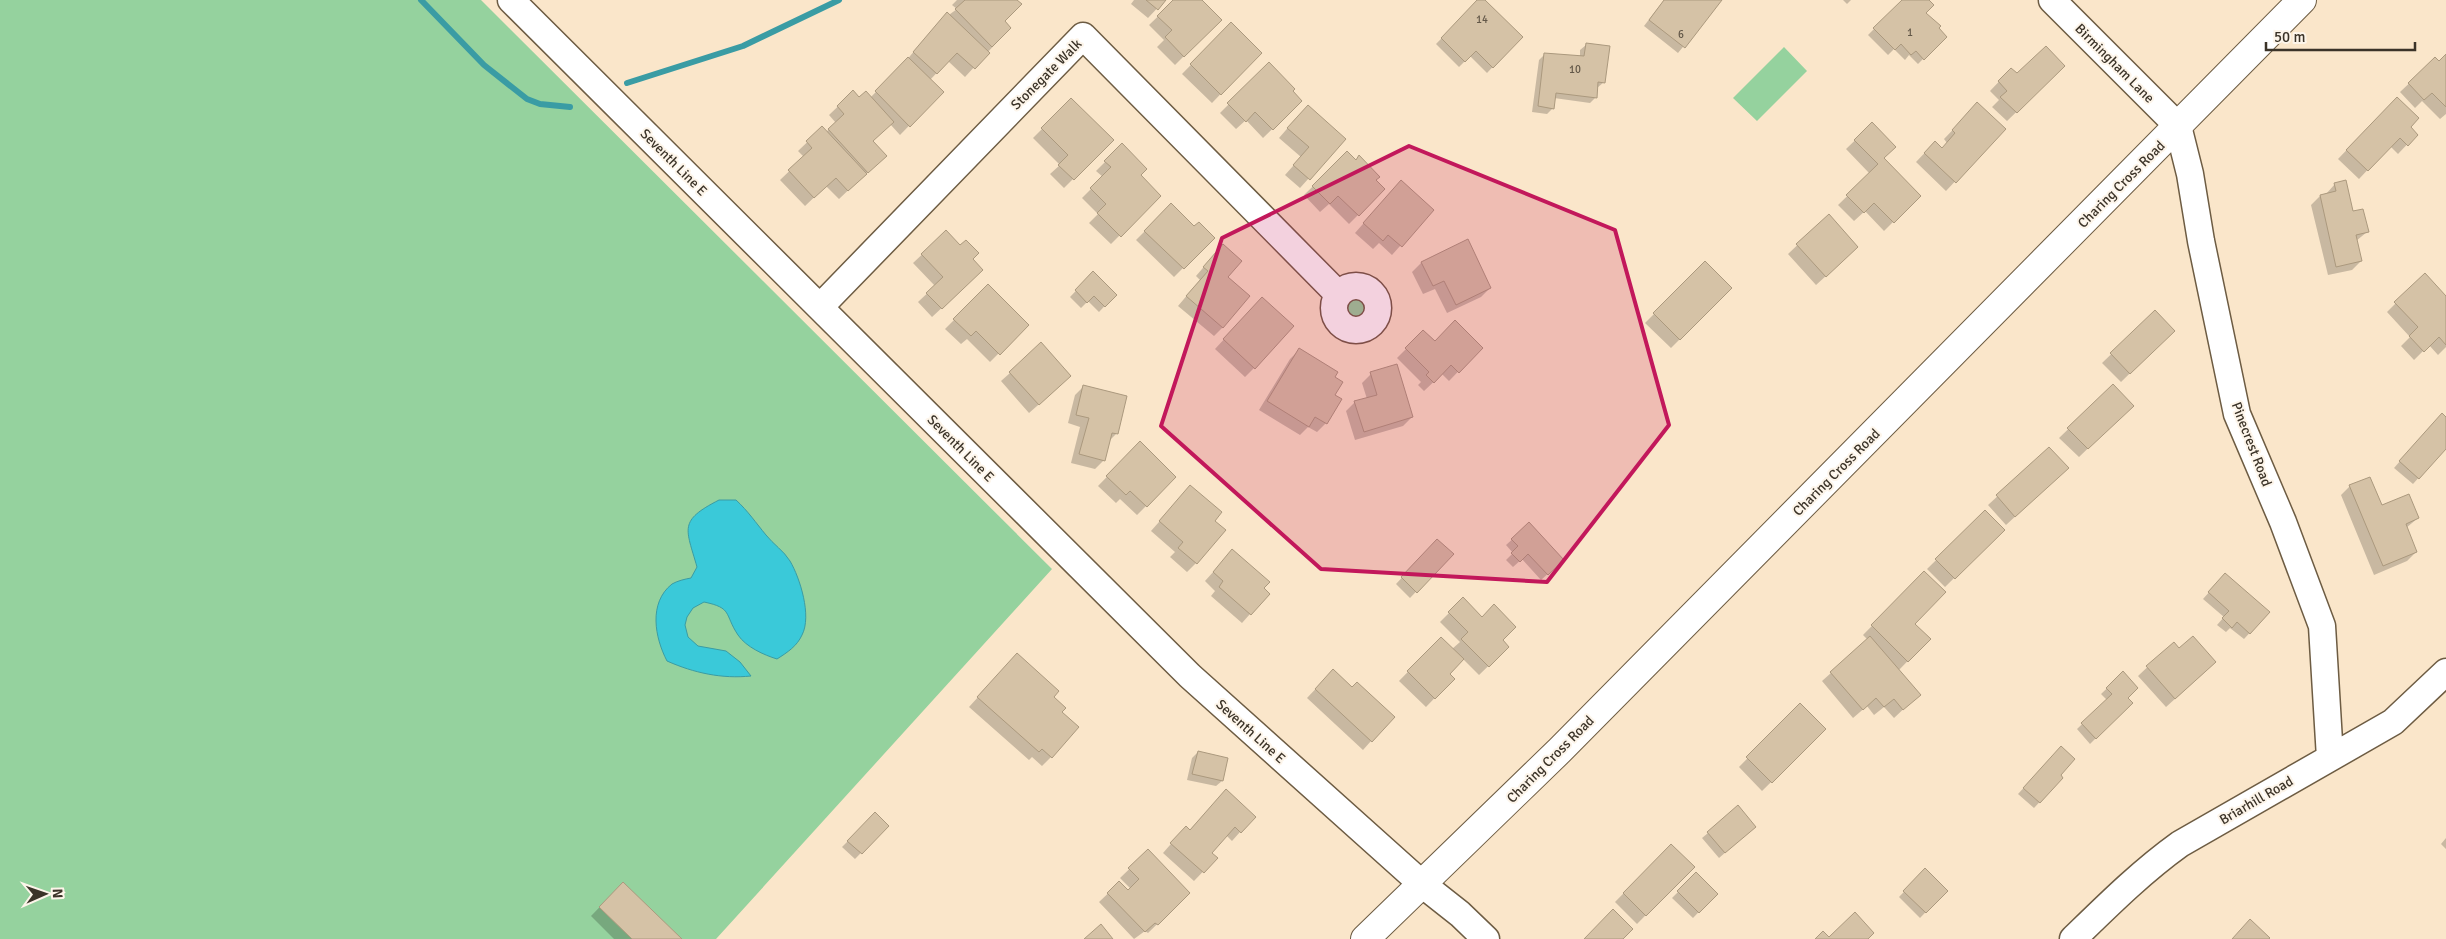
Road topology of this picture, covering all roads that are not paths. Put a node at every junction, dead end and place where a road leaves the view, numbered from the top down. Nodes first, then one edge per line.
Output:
1 (511, 0) edge
2 (2052, 0) edge
3 (2302, 0) edge
4 (2178, 126) junction
5 (1338, 294) dead end
6 (820, 307) junction
7 (2446, 672) edge
8 (2330, 758) junction
9 (1422, 884) junction
10 (1365, 939) edge
11 (1486, 939) edge
12 (2073, 939) edge

1 - 6 street, Seventh Line E
2 - 4 street, Birmingham Lane
3 - 4 main road, Charing Cross Road
4 - 8 street, Pinecrest Road
4 - 9 main road, Charing Cross Road
5 - 6 street, Stonegate Walk
6 - 9 street, Seventh Line E
7 - 8 street, Briarhill Road
8 - 12 street, Briarhill Road
9 - 10 main road, Charing Cross Road
9 - 11 street, Seventh Line E

